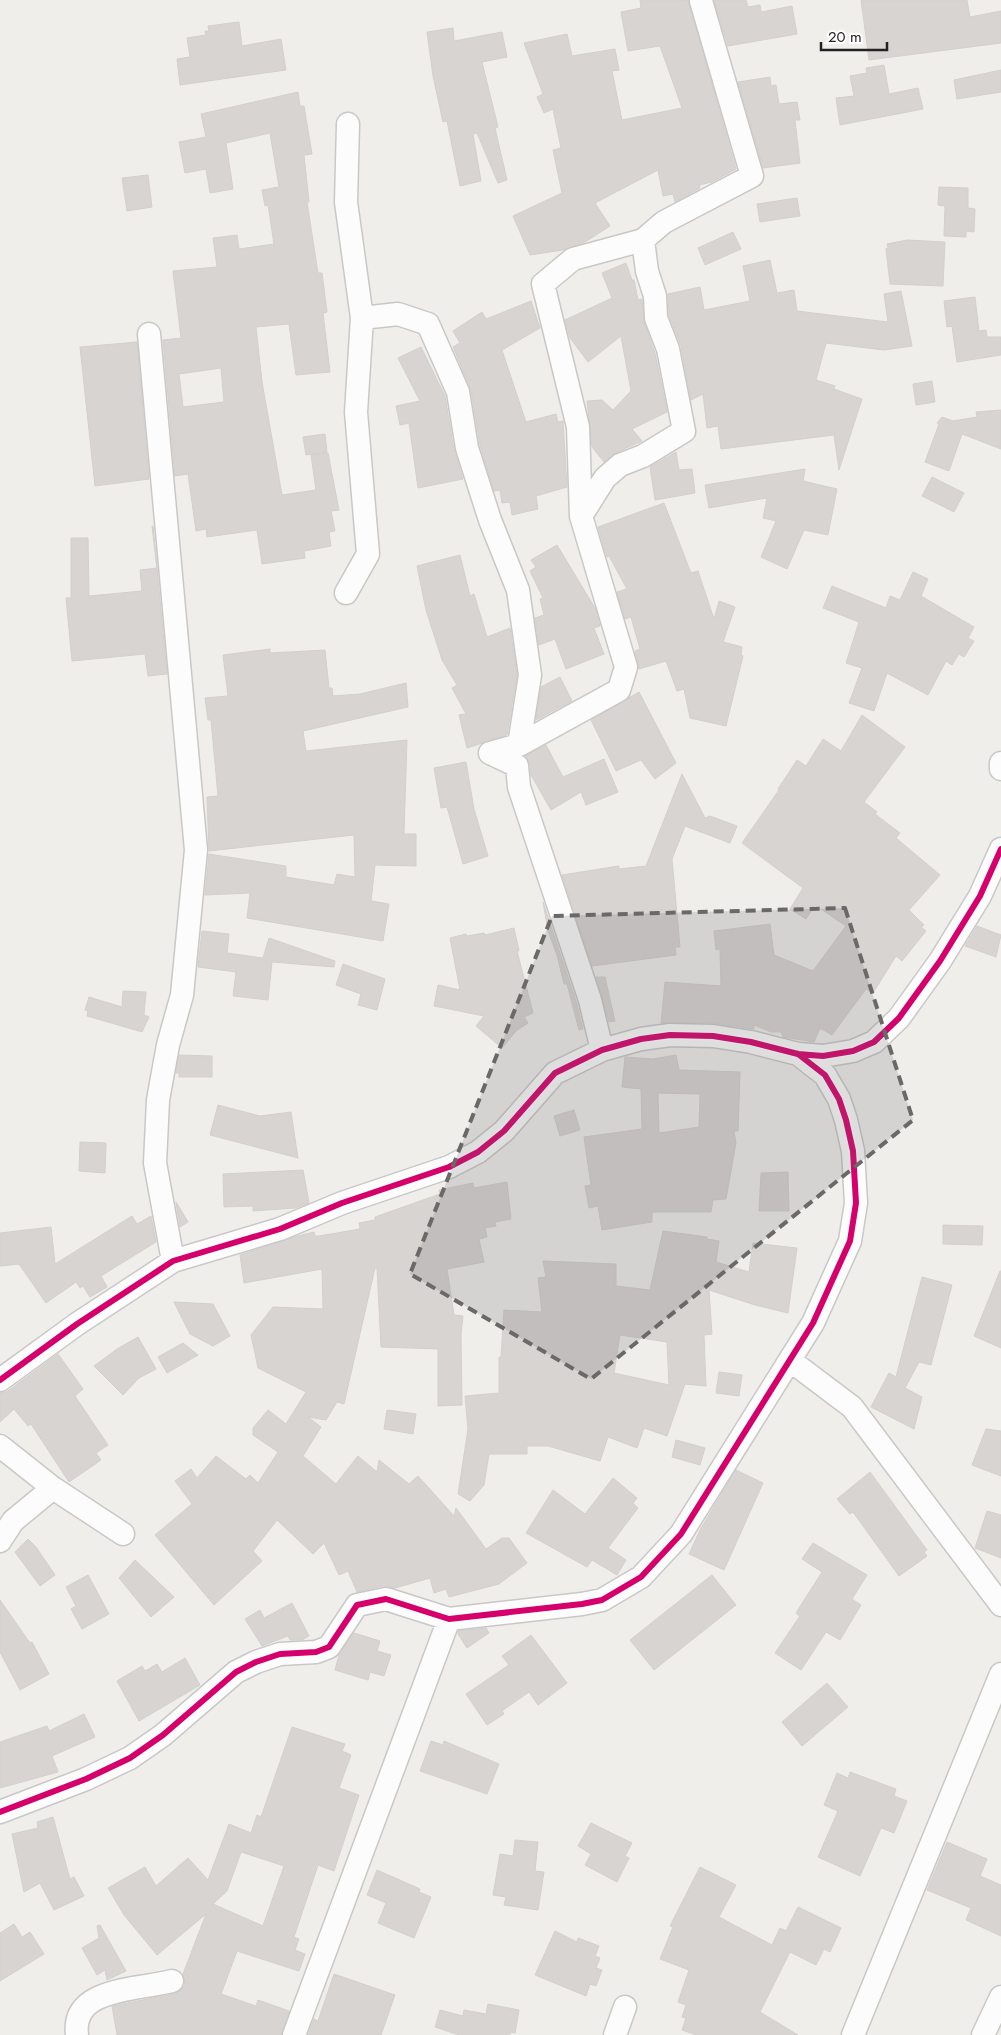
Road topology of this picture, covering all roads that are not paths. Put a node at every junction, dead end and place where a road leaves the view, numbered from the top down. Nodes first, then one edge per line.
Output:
1 (701, 1) edge
2 (348, 124) dead end
3 (643, 240) junction
4 (362, 318) junction
5 (149, 334) dead end
6 (581, 516) junction
7 (346, 594) dead end
8 (519, 745) junction
9 (1001, 763) edge
10 (1001, 769) edge
11 (1001, 849) edge
12 (602, 1050) junction
13 (798, 1054) junction
14 (174, 1261) junction
15 (791, 1361) junction
16 (0, 1380) edge
17 (0, 1446) edge
18 (53, 1488) junction
19 (123, 1534) dead end
20 (0, 1541) edge
21 (1001, 1605) edge
22 (449, 1619) junction
23 (1001, 1674) edge
24 (0, 1812) edge
25 (172, 1981) dead end
26 (1001, 1997) edge
27 (625, 2007) dead end
28 (856, 2034) edge
29 (77, 2035) edge
30 (294, 2035) edge
31 (615, 2035) edge
32 (983, 2035) edge

1 - 3 street
2 - 4 street
3 - 6 street
3 - 6 street
4 - 7 street
4 - 8 street
5 - 14 street
6 - 8 street
8 - 12 street
9 - 10 street
11 - 13 street
12 - 13 street
12 - 14 street
13 - 15 street
14 - 16 street
15 - 21 street
15 - 22 street
17 - 18 street
18 - 19 street
18 - 20 street
22 - 24 street
22 - 30 street
23 - 28 street
25 - 29 street
26 - 32 street
27 - 31 street

